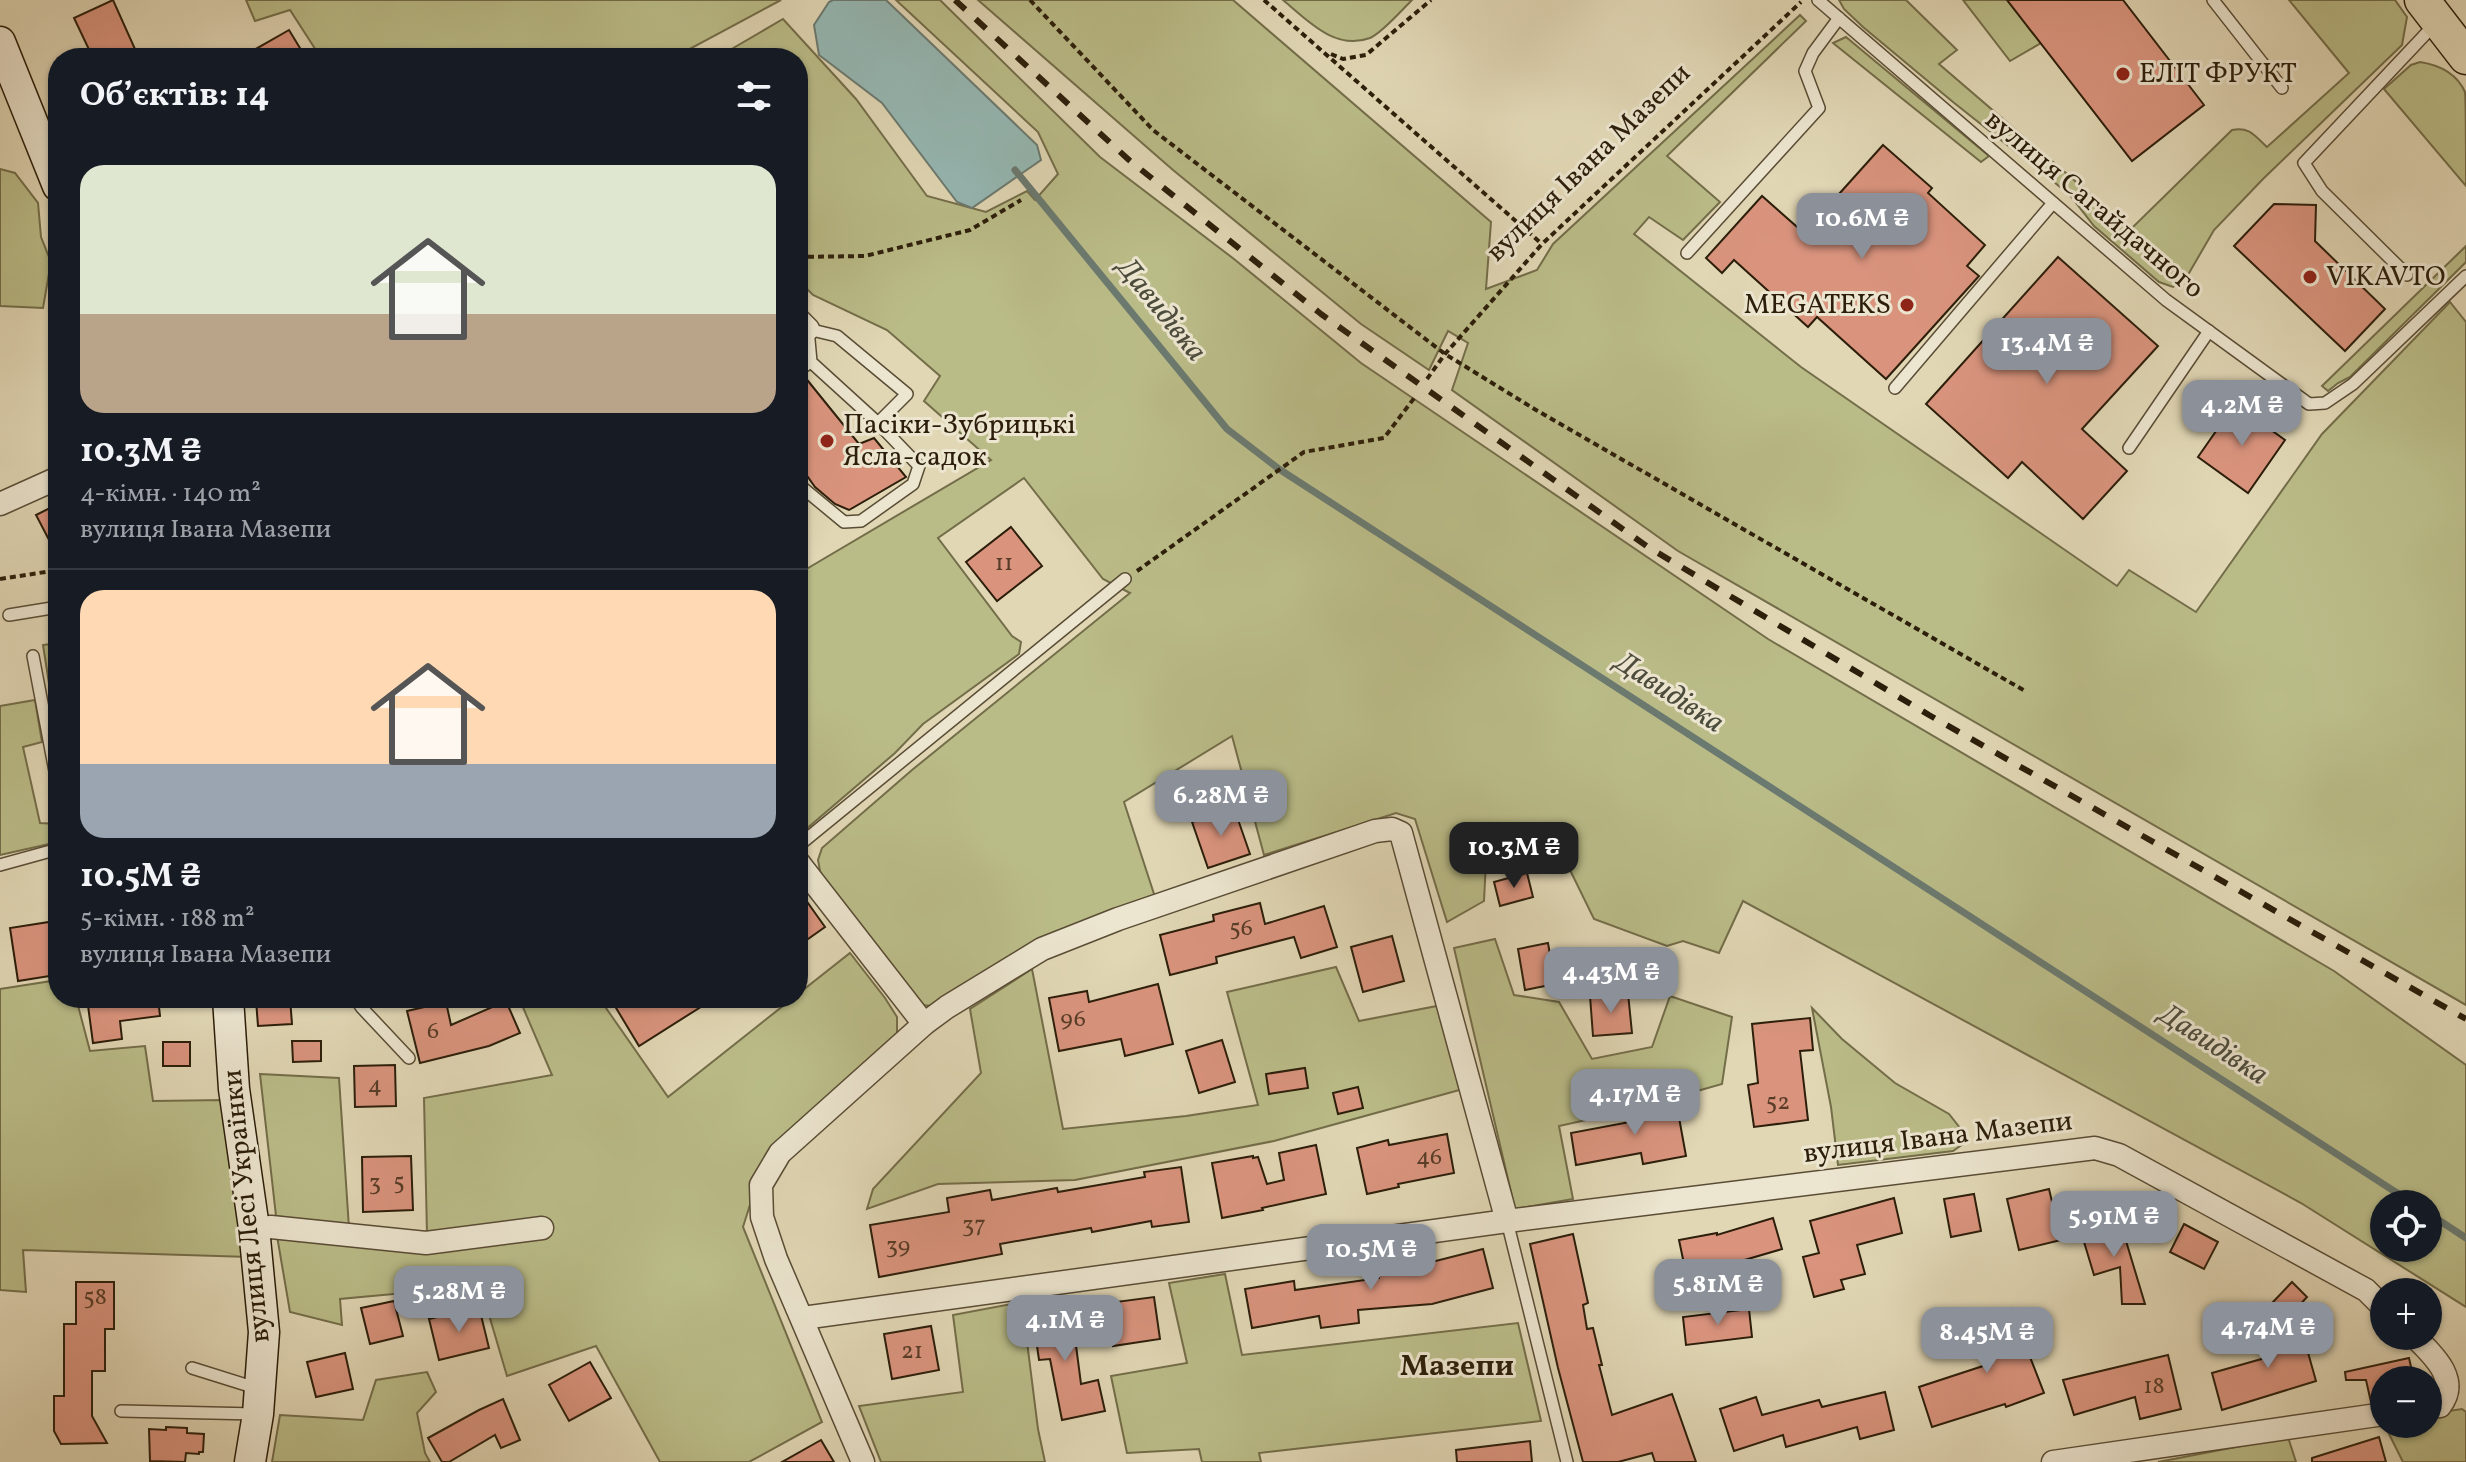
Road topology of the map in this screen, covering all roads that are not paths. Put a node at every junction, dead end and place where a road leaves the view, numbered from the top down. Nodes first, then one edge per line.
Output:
1 (1818, 0) edge
2 (2213, 0) edge
3 (2430, 10) edge
4 (1839, 18) junction
5 (0, 42) edge
6 (2466, 57) edge
7 (2282, 88) dead end
8 (48, 161) edge
9 (2053, 203) junction
10 (1687, 253) dead end
11 (2407, 275) dead end
12 (2466, 276) edge
13 (808, 326) edge
14 (2209, 331) junction
15 (808, 348) edge
16 (811, 362) junction
17 (808, 364) edge
18 (1895, 388) dead end
19 (878, 423) junction
20 (2129, 448) dead end
21 (48, 482) edge
22 (808, 492) edge
23 (0, 504) edge
24 (1125, 579) road end
25 (48, 609) edge
26 (9, 615) dead end
27 (33, 656) dead end
28 (48, 735) edge
29 (808, 838) edge
30 (48, 852) edge
31 (0, 865) edge
32 (808, 875) edge
33 (229, 1008) edge
34 (362, 1008) edge
35 (924, 1024) junction
36 (409, 1058) dead end
37 (1507, 1221) junction
38 (254, 1228) junction
39 (542, 1228) dead end
40 (2370, 1294) edge
41 (803, 1318) junction
42 (2429, 1350) edge
43 (192, 1368) dead end
44 (2457, 1396) edge
45 (260, 1402) junction
46 (121, 1411) dead end
47 (2370, 1416) edge
48 (250, 1462) edge
49 (863, 1462) edge
50 (1567, 1462) edge
51 (2053, 1462) edge

1 - 4 lane, вулиця Сагайдачного
2 - 7 lane
3 - 6 main road
3 - 11 lane
4 - 9 lane, вулиця Сагайдачного
4 - 10 lane
5 - 8 main road
9 - 14 lane, вулиця Сагайдачного
9 - 18 lane
12 - 14 lane, вулиця Сагайдачного
13 - 19 lane
14 - 20 lane
15 - 16 lane
16 - 17 lane
16 - 19 lane
19 - 22 lane
21 - 23 street
24 - 29 lane
25 - 26 lane
27 - 28 lane
30 - 31 lane
32 - 35 street
33 - 38 main road, вулиця Лесі Українки
34 - 36 lane
35 - 37 street
35 - 41 street
37 - 40 street, вулиця Івана Мазепи
37 - 41 street, вулиця Івана Мазепи
37 - 50 lane
38 - 39 street
38 - 45 main road, вулиця Лесі Українки
41 - 49 street
42 - 44 street
43 - 45 lane
45 - 46 lane
45 - 48 main road, вулиця Лесі Українки
47 - 51 street

